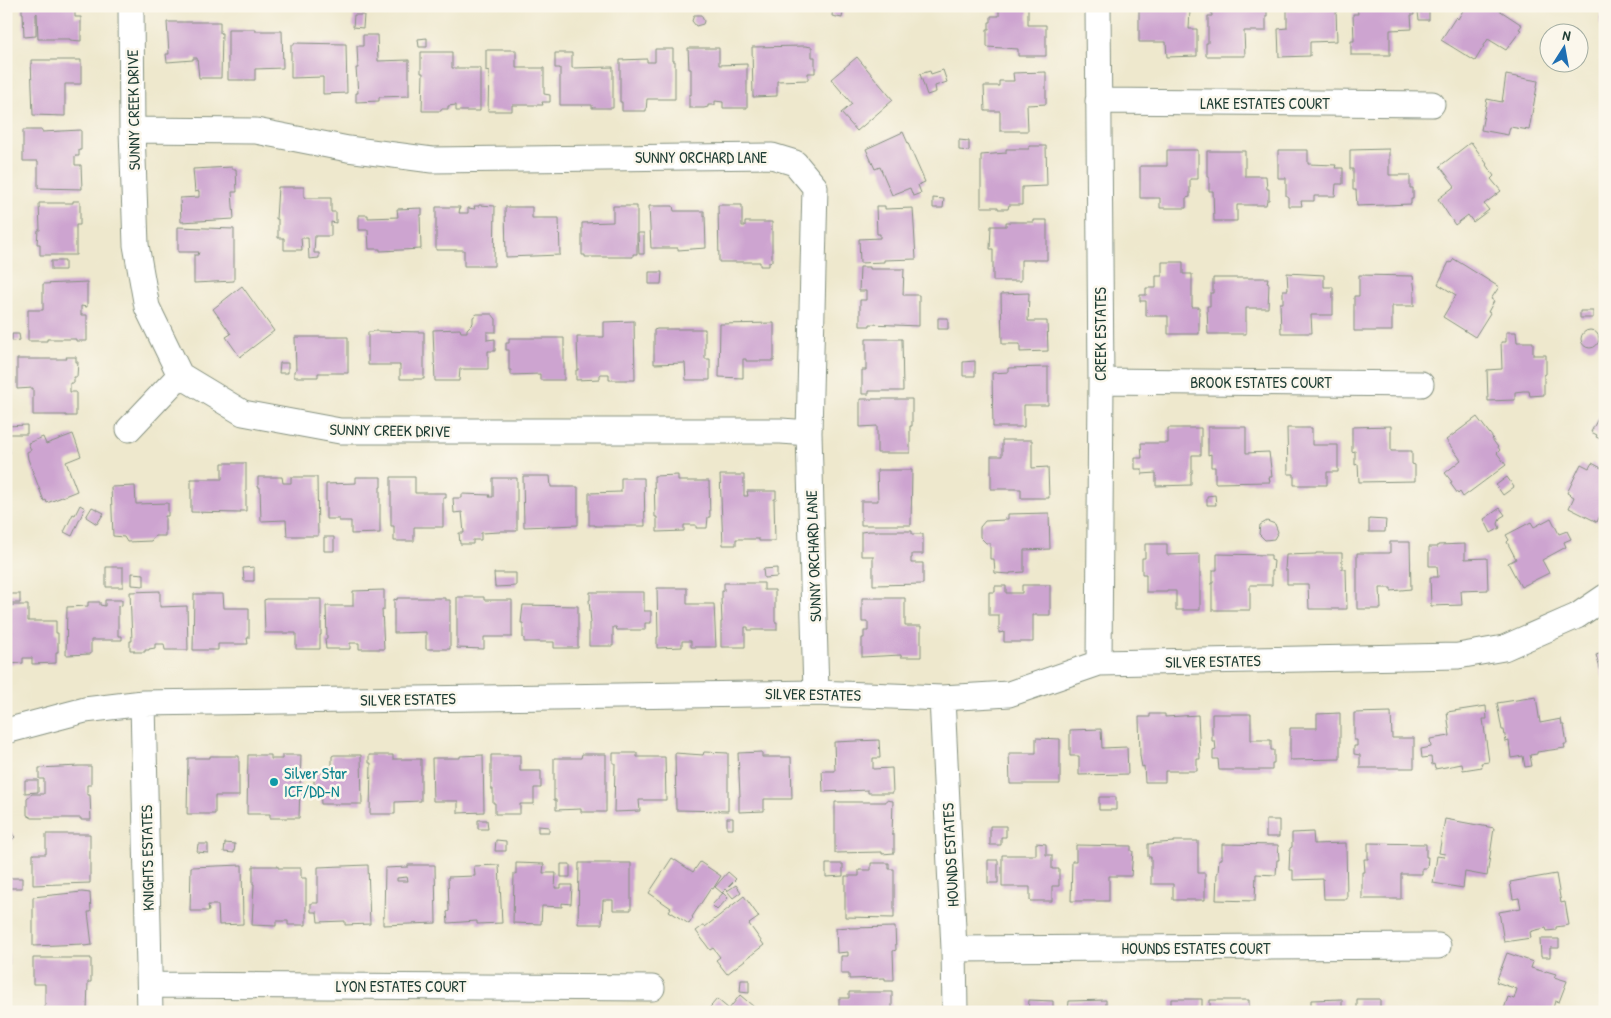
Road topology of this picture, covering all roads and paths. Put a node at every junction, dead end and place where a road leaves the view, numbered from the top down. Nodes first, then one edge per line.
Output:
1 (131, 6) edge
2 (1098, 6) edge
3 (1098, 102) junction
4 (1432, 104) dead end
5 (132, 130) junction
6 (180, 375) junction
7 (1101, 381) junction
8 (1421, 384) dead end
9 (128, 429) dead end
10 (809, 432) junction
11 (1605, 597) edge
12 (1099, 663) junction
13 (816, 693) junction
14 (942, 698) junction
15 (143, 703) junction
16 (6, 731) edge
17 (1438, 946) dead end
18 (954, 949) junction
19 (150, 984) junction
20 (652, 988) dead end
21 (150, 1012) edge
22 (955, 1012) edge

1 - 5 street, SUNNY CREEK DRIVE
2 - 3 street, CREEK ESTATES
3 - 4 street, LAKE ESTATES COURT
3 - 7 street, CREEK ESTATES
5 - 6 street, SUNNY CREEK DRIVE
5 - 10 street, SUNNY ORCHARD LANE
6 - 9 street
6 - 10 street, SUNNY CREEK DRIVE
7 - 8 street, BROOK ESTATES COURT
7 - 12 street, CREEK ESTATES
10 - 13 street, SUNNY ORCHARD LANE
11 - 12 street, SILVER ESTATES
12 - 14 street, SILVER ESTATES
13 - 14 street, SILVER ESTATES
13 - 15 street, SILVER ESTATES
14 - 18 street, HOUNDS ESTATES
15 - 16 street, SILVER ESTATES
15 - 19 street, KNIGHTS ESTATES
17 - 18 street, HOUNDS ESTATES COURT
18 - 22 street, HOUNDS ESTATES
19 - 20 street, LYON ESTATES COURT
19 - 21 street, KNIGHTS ESTATES

